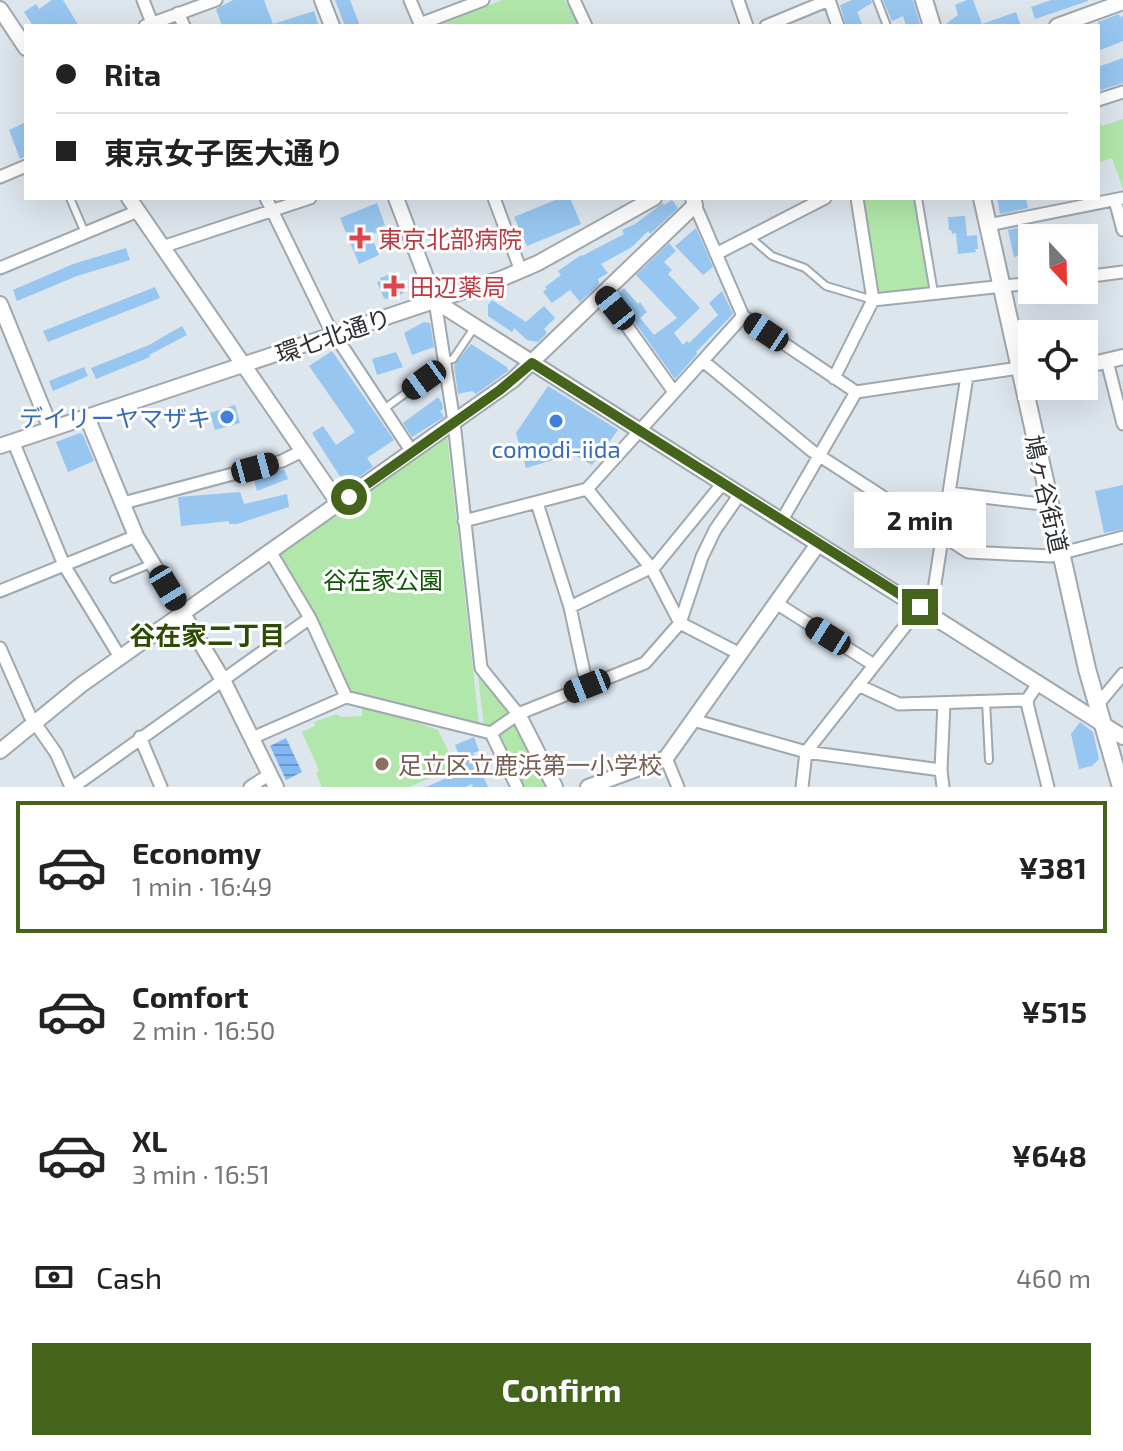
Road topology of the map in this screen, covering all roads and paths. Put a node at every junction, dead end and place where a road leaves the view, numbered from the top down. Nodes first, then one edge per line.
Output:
1 (143, 0) edge
2 (216, 0) edge
3 (322, 0) edge
4 (410, 0) edge
5 (483, 0) edge
6 (738, 0) edge
7 (829, 0) edge
8 (877, 0) edge
9 (924, 0) edge
10 (577, 1) edge
11 (1113, 3) edge
12 (0, 9) edge
13 (178, 13) junction
14 (148, 24) edge
15 (183, 24) edge
16 (330, 24) edge
17 (420, 24) edge
18 (423, 24) edge
19 (585, 24) edge
20 (746, 24) edge
21 (771, 24) edge
22 (837, 24) edge
23 (886, 24) edge
24 (931, 24) edge
25 (1062, 24) edge
26 (24, 45) edge
27 (1123, 92) edge
28 (1100, 99) edge
29 (24, 167) edge
30 (0, 177) edge
31 (1119, 199) edge
32 (71, 200) edge
33 (130, 200) edge
34 (267, 200) edge
35 (304, 200) edge
36 (397, 200) edge
37 (495, 200) edge
38 (650, 200) edge
39 (821, 200) edge
40 (857, 200) edge
41 (918, 200) edge
42 (982, 200) edge
43 (694, 201) edge
44 (1087, 201) edge
45 (272, 210) junction
46 (138, 211) junction
47 (988, 225) junction
48 (1123, 230) edge
49 (85, 233) junction
50 (750, 237) junction
51 (162, 247) junction
52 (716, 254) junction
53 (0, 268) edge
54 (521, 271) junction
55 (1123, 272) edge
56 (1098, 275) edge
57 (1018, 284) edge
58 (1002, 286) junction
59 (604, 294) junction
60 (935, 294) junction
61 (873, 300) junction
62 (435, 301) junction
63 (2, 313) edge
64 (743, 316) junction
65 (475, 327) junction
66 (335, 335) junction
67 (1018, 351) edge
68 (1123, 357) edge
69 (703, 361) junction
70 (1107, 361) junction
71 (532, 363) junction
72 (1098, 363) edge
73 (443, 364) junction
74 (244, 365) junction
75 (1018, 375) edge
76 (967, 376) junction
77 (834, 378) junction
78 (674, 392) junction
79 (856, 392) junction
80 (1029, 400) edge
81 (384, 409) junction
82 (87, 417) junction
83 (454, 422) junction
84 (1123, 424) edge
85 (51, 429) junction
86 (639, 431) junction
87 (7, 443) edge
88 (302, 451) junction
89 (412, 452) junction
90 (820, 455) junction
91 (723, 483) junction
92 (587, 489) junction
93 (949, 493) junction
94 (740, 494) junction
95 (123, 503) junction
96 (537, 503) junction
97 (339, 504) junction
98 (1050, 505) junction
99 (782, 520) junction
100 (464, 521) junction
101 (943, 535) junction
102 (136, 536) junction
103 (1123, 537) edge
104 (818, 544) junction
105 (270, 551) junction
106 (1061, 553) junction
107 (153, 563) junction
108 (64, 565) junction
109 (652, 569) junction
110 (114, 579) dead end
111 (0, 591) edge
112 (776, 603) junction
113 (570, 607) junction
114 (924, 609) junction
115 (182, 613) junction
116 (310, 618) junction
117 (680, 623) junction
118 (0, 648) edge
119 (740, 654) junction
120 (120, 657) junction
121 (874, 665) junction
122 (4, 669) edge
123 (1123, 674) edge
124 (223, 680) junction
125 (1039, 682) junction
126 (858, 685) junction
127 (587, 686) junction
128 (346, 697) junction
129 (1027, 700) junction
130 (986, 701) junction
131 (944, 703) junction
132 (1099, 703) junction
133 (518, 714) junction
134 (693, 720) junction
135 (34, 722) junction
136 (1105, 724) junction
137 (491, 733) junction
138 (140, 737) junction
139 (1123, 737) edge
140 (252, 738) junction
141 (0, 751) edge
142 (806, 752) junction
143 (666, 758) junction
144 (989, 760) dead end
145 (941, 770) junction
146 (273, 781) edge
147 (72, 787) edge
148 (161, 787) edge
149 (250, 787) edge
150 (517, 787) edge
151 (555, 787) edge
152 (588, 787) edge
153 (678, 787) edge
154 (802, 787) edge
155 (943, 787) edge
156 (1048, 787) edge
157 (1121, 787) edge

1 - 14 street
2 - 13 street
3 - 16 street
4 - 17 street
5 - 18 street
6 - 20 street
7 - 21 street
7 - 22 street
8 - 23 lane
9 - 24 main road
10 - 19 street
11 - 25 street
12 - 26 street
13 - 14 street
13 - 15 street
27 - 28 street
29 - 30 street
31 - 44 street
31 - 48 street
32 - 49 lane
33 - 46 street
34 - 45 street
35 - 45 street
36 - 62 street
37 - 54 street
38 - 54 street, 環七北通り
39 - 50 street
40 - 61 street
41 - 60 lane
42 - 47 main road, 鳩ヶ谷街道
43 - 52 street
43 - 59 street
44 - 47 street
45 - 51 street
45 - 66 street
46 - 49 street
46 - 51 street
47 - 58 main road, 鳩ヶ谷街道
49 - 53 street
50 - 52 street
50 - 61 lane
51 - 74 street
52 - 64 street
54 - 62 street, 環七北通り
55 - 56 street
57 - 58 street
58 - 60 street
58 - 67 main road, 鳩ヶ谷街道
59 - 71 street
59 - 78 street
60 - 61 street
61 - 77 street
62 - 65 street
62 - 66 street, 環七北通り
62 - 73 street
63 - 85 street
64 - 69 street
64 - 77 street
65 - 71 street
65 - 73 lane
66 - 74 street, 環七北通り
66 - 81 street
68 - 70 street
69 - 78 street
69 - 90 street
70 - 72 street
70 - 84 street
71 - 83 street
71 - 86 street
73 - 81 lane
73 - 83 street
74 - 82 street, 環七北通り
74 - 88 street
75 - 76 street
76 - 79 street
76 - 93 street
77 - 79 street
78 - 86 street
79 - 90 street
80 - 98 main road, 鳩ヶ谷街道
81 - 89 street
82 - 85 street, 環七北通り
82 - 95 street
83 - 89 street
83 - 100 street
85 - 87 street, 環七北通り
86 - 91 street
86 - 92 street
87 - 108 street
88 - 95 street
88 - 97 street
89 - 97 street
90 - 99 street
90 - 101 street
91 - 94 street
91 - 109 street
92 - 96 street
92 - 109 street
93 - 98 street
93 - 101 street
94 - 99 street
94 - 117 street
95 - 102 street
96 - 100 street
96 - 113 street
97 - 105 street
98 - 106 main road, 鳩ヶ谷街道
99 - 104 street
100 - 133 street
101 - 106 street
101 - 114 street
102 - 107 street
102 - 108 street
103 - 106 street
104 - 112 street
104 - 114 street
105 - 115 street
105 - 116 street
106 - 132 main road, 鳩ヶ谷街道
107 - 110 lane
107 - 115 street
108 - 111 street
108 - 120 street
109 - 113 street
109 - 117 street
112 - 119 street
112 - 121 street
113 - 127 street
114 - 121 street
114 - 125 street
115 - 120 street
115 - 124 street
116 - 124 street
116 - 128 street
117 - 119 street
117 - 127 street
118 - 122 street
119 - 134 street
120 - 135 street
121 - 126 street
122 - 135 street
123 - 132 street
124 - 138 street
124 - 140 street
125 - 129 street
125 - 136 street
126 - 131 street
126 - 142 street
127 - 133 street
128 - 137 street
128 - 140 street
129 - 130 street
129 - 156 street
130 - 131 street
130 - 144 lane
131 - 145 street
132 - 136 main road, 鳩ヶ谷街道
133 - 137 street
133 - 151 street
134 - 142 street
134 - 143 street
135 - 141 street
135 - 147 street
136 - 139 street
136 - 157 main road, 鳩ヶ谷街道
137 - 150 street
138 - 147 street
138 - 148 street
140 - 146 street
142 - 145 street
142 - 154 street
143 - 152 street
143 - 153 street
145 - 155 street
146 - 149 street

